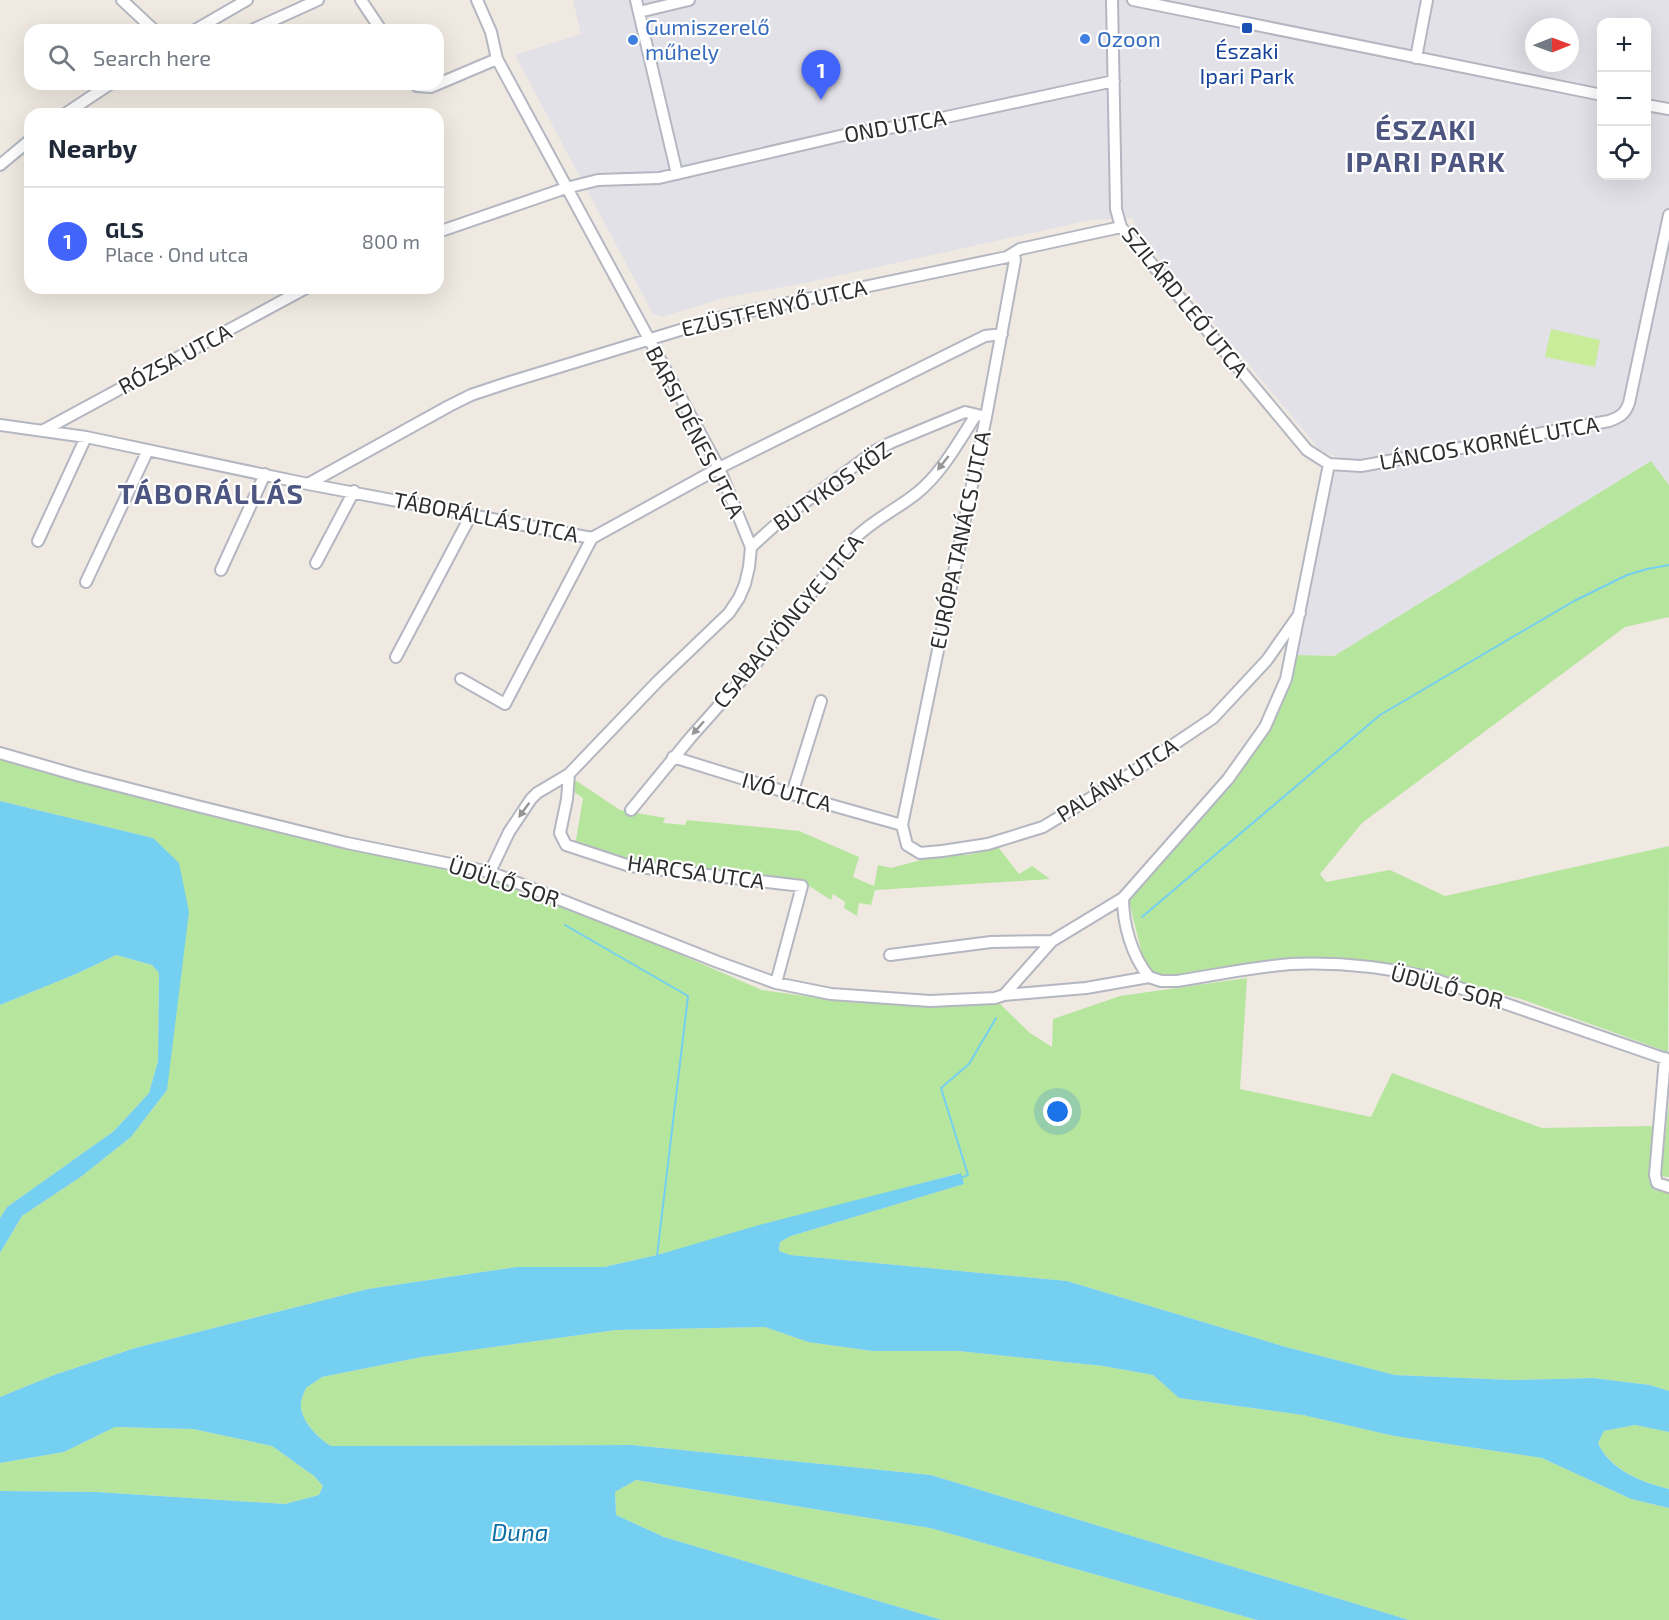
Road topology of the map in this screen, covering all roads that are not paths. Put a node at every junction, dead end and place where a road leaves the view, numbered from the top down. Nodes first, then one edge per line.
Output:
1 (122, 0) edge
2 (247, 0) edge
3 (318, 0) edge
4 (361, 0) edge
5 (477, 0) edge
6 (636, 0) edge
7 (689, 0) edge
8 (1112, 0) edge
9 (1133, 0) edge
10 (1427, 0) edge
11 (639, 12) junction
12 (148, 24) edge
13 (205, 24) edge
14 (265, 24) edge
15 (377, 24) edge
16 (1416, 58) junction
17 (497, 59) junction
18 (444, 81) edge
19 (1114, 81) junction
20 (101, 90) edge
21 (1597, 94) edge
22 (1651, 106) edge
23 (74, 108) edge
24 (1669, 109) edge
25 (24, 145) edge
26 (0, 165) edge
27 (677, 174) junction
28 (566, 188) junction
29 (1669, 219) edge
30 (1121, 226) junction
31 (444, 230) edge
32 (1014, 254) junction
33 (295, 294) edge
34 (1002, 334) junction
35 (648, 339) junction
36 (981, 416) junction
37 (0, 425) edge
38 (45, 430) junction
39 (86, 437) junction
40 (148, 450) junction
41 (1329, 464) junction
42 (719, 468) junction
43 (265, 474) junction
44 (308, 484) junction
45 (354, 491) junction
46 (471, 515) junction
47 (592, 538) junction
48 (38, 541) dead end
49 (751, 547) junction
50 (315, 563) dead end
51 (221, 570) dead end
52 (86, 582) dead end
53 (1300, 613) junction
54 (396, 657) dead end
55 (461, 679) dead end
56 (821, 701) dead end
57 (0, 753) edge
58 (674, 757) junction
59 (569, 774) junction
60 (792, 794) junction
61 (631, 810) dead end
62 (902, 825) junction
63 (490, 872) junction
64 (1123, 897) junction
65 (1052, 942) junction
66 (890, 955) dead end
67 (1149, 977) junction
68 (776, 983) junction
69 (1004, 995) junction
70 (1667, 1059) edge
71 (1669, 1187) edge

1 - 12 street
2 - 13 street
3 - 14 street
4 - 15 street
5 - 17 street, BARSI DÉNES UTCA
6 - 11 street
7 - 11 street
8 - 19 street, SZILÁRD LEÓ UTCA
9 - 16 street
10 - 16 street
11 - 27 street
16 - 21 street
17 - 18 street
17 - 28 street, BARSI DÉNES UTCA
19 - 27 street, OND UTCA
19 - 30 street, SZILÁRD LEÓ UTCA
20 - 23 street
22 - 24 street
25 - 26 street
27 - 28 street
28 - 31 street
28 - 35 street, BARSI DÉNES UTCA
29 - 41 street, LÁNCOS KORNÉL UTCA
30 - 32 street, EZÜSTFENYŐ UTCA
30 - 41 street, SZILÁRD LEÓ UTCA
32 - 34 street, EURÓPA TANÁCS UTCA
32 - 35 street, EZÜSTFENYŐ UTCA
33 - 38 street, RÓZSA UTCA
34 - 36 street, EURÓPA TANÁCS UTCA
34 - 42 street, TÁBORÁLLÁS UTCA
35 - 42 street, BARSI DÉNES UTCA
35 - 44 street, EZÜSTFENYŐ UTCA
36 - 49 street, BUTYKOS KÖZ
36 -> 58 street, CSABAGYÖNGYE UTCA
36 - 62 street, EURÓPA TANÁCS UTCA
37 - 38 street, TÁBORÁLLÁS UTCA
38 - 39 street, TÁBORÁLLÁS UTCA
39 - 40 street, TÁBORÁLLÁS UTCA
39 - 48 street
40 - 43 street, TÁBORÁLLÁS UTCA
40 - 52 street
41 - 53 street
42 - 47 street, TÁBORÁLLÁS UTCA
42 - 49 street, BARSI DÉNES UTCA
43 - 44 street, TÁBORÁLLÁS UTCA
43 - 51 street
44 - 45 street, TÁBORÁLLÁS UTCA
45 - 46 street, TÁBORÁLLÁS UTCA
45 - 50 street
46 - 47 street, TÁBORÁLLÁS UTCA
46 - 54 street
47 - 55 street
49 - 59 street, BARSI DÉNES UTCA
53 - 62 street, PALÁNK UTCA
53 - 64 street
56 - 60 street
57 - 63 street, ÜDÜLŐ SOR
58 - 60 street, IVÓ UTCA
58 - 61 street, CSABAGYÖNGYE UTCA
59 -> 63 street, BARSI DÉNES UTCA
59 - 68 street, HARCSA UTCA
60 - 62 street, IVÓ UTCA
63 - 68 street, ÜDÜLŐ SOR
64 - 65 street
64 - 67 street
65 - 66 street
65 - 69 street
67 - 69 street, ÜDÜLŐ SOR
67 - 70 street, ÜDÜLŐ SOR
68 - 69 street, ÜDÜLŐ SOR
70 - 71 street

